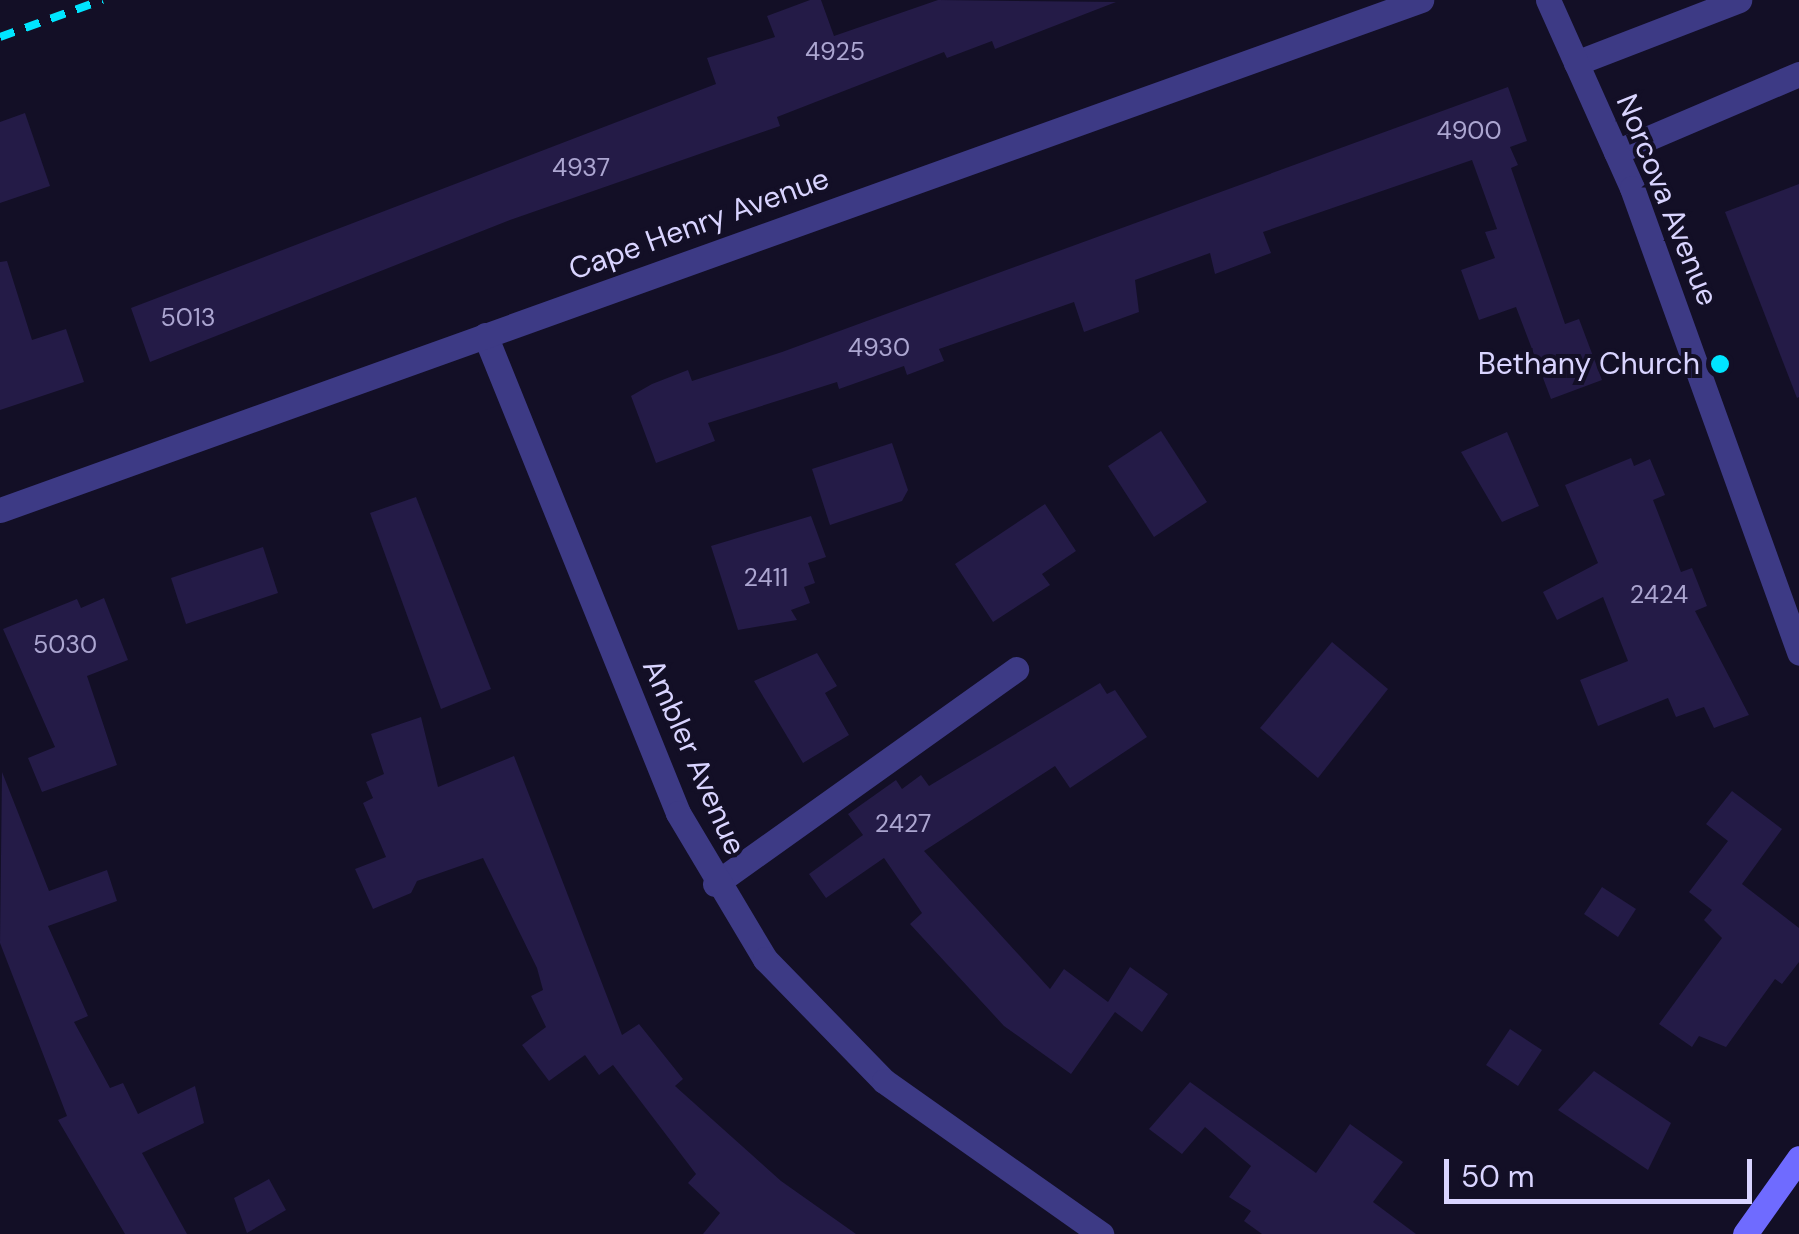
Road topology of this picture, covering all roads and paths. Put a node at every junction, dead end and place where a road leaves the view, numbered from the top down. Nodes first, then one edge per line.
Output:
1 (1421, 0) edge
2 (1548, 0) edge
3 (1739, 0) edge
4 (1576, 63) junction
5 (1799, 74) edge
6 (1616, 152) junction
7 (485, 335) junction
8 (0, 510) edge
9 (1799, 653) edge
10 (1016, 670) dead end
11 (715, 884) junction
12 (1799, 1158) edge
13 (1101, 1234) edge
14 (1745, 1234) edge

1 - 7 street, Cape Henry Avenue
2 - 4 street, Norcova Avenue
3 - 4 street
4 - 6 street, Norcova Avenue
5 - 6 street
6 - 9 street, Norcova Avenue
7 - 8 street, Cape Henry Avenue
7 - 11 street, Ambler Avenue
10 - 11 street
11 - 13 street, Ambler Avenue
12 - 14 main road

